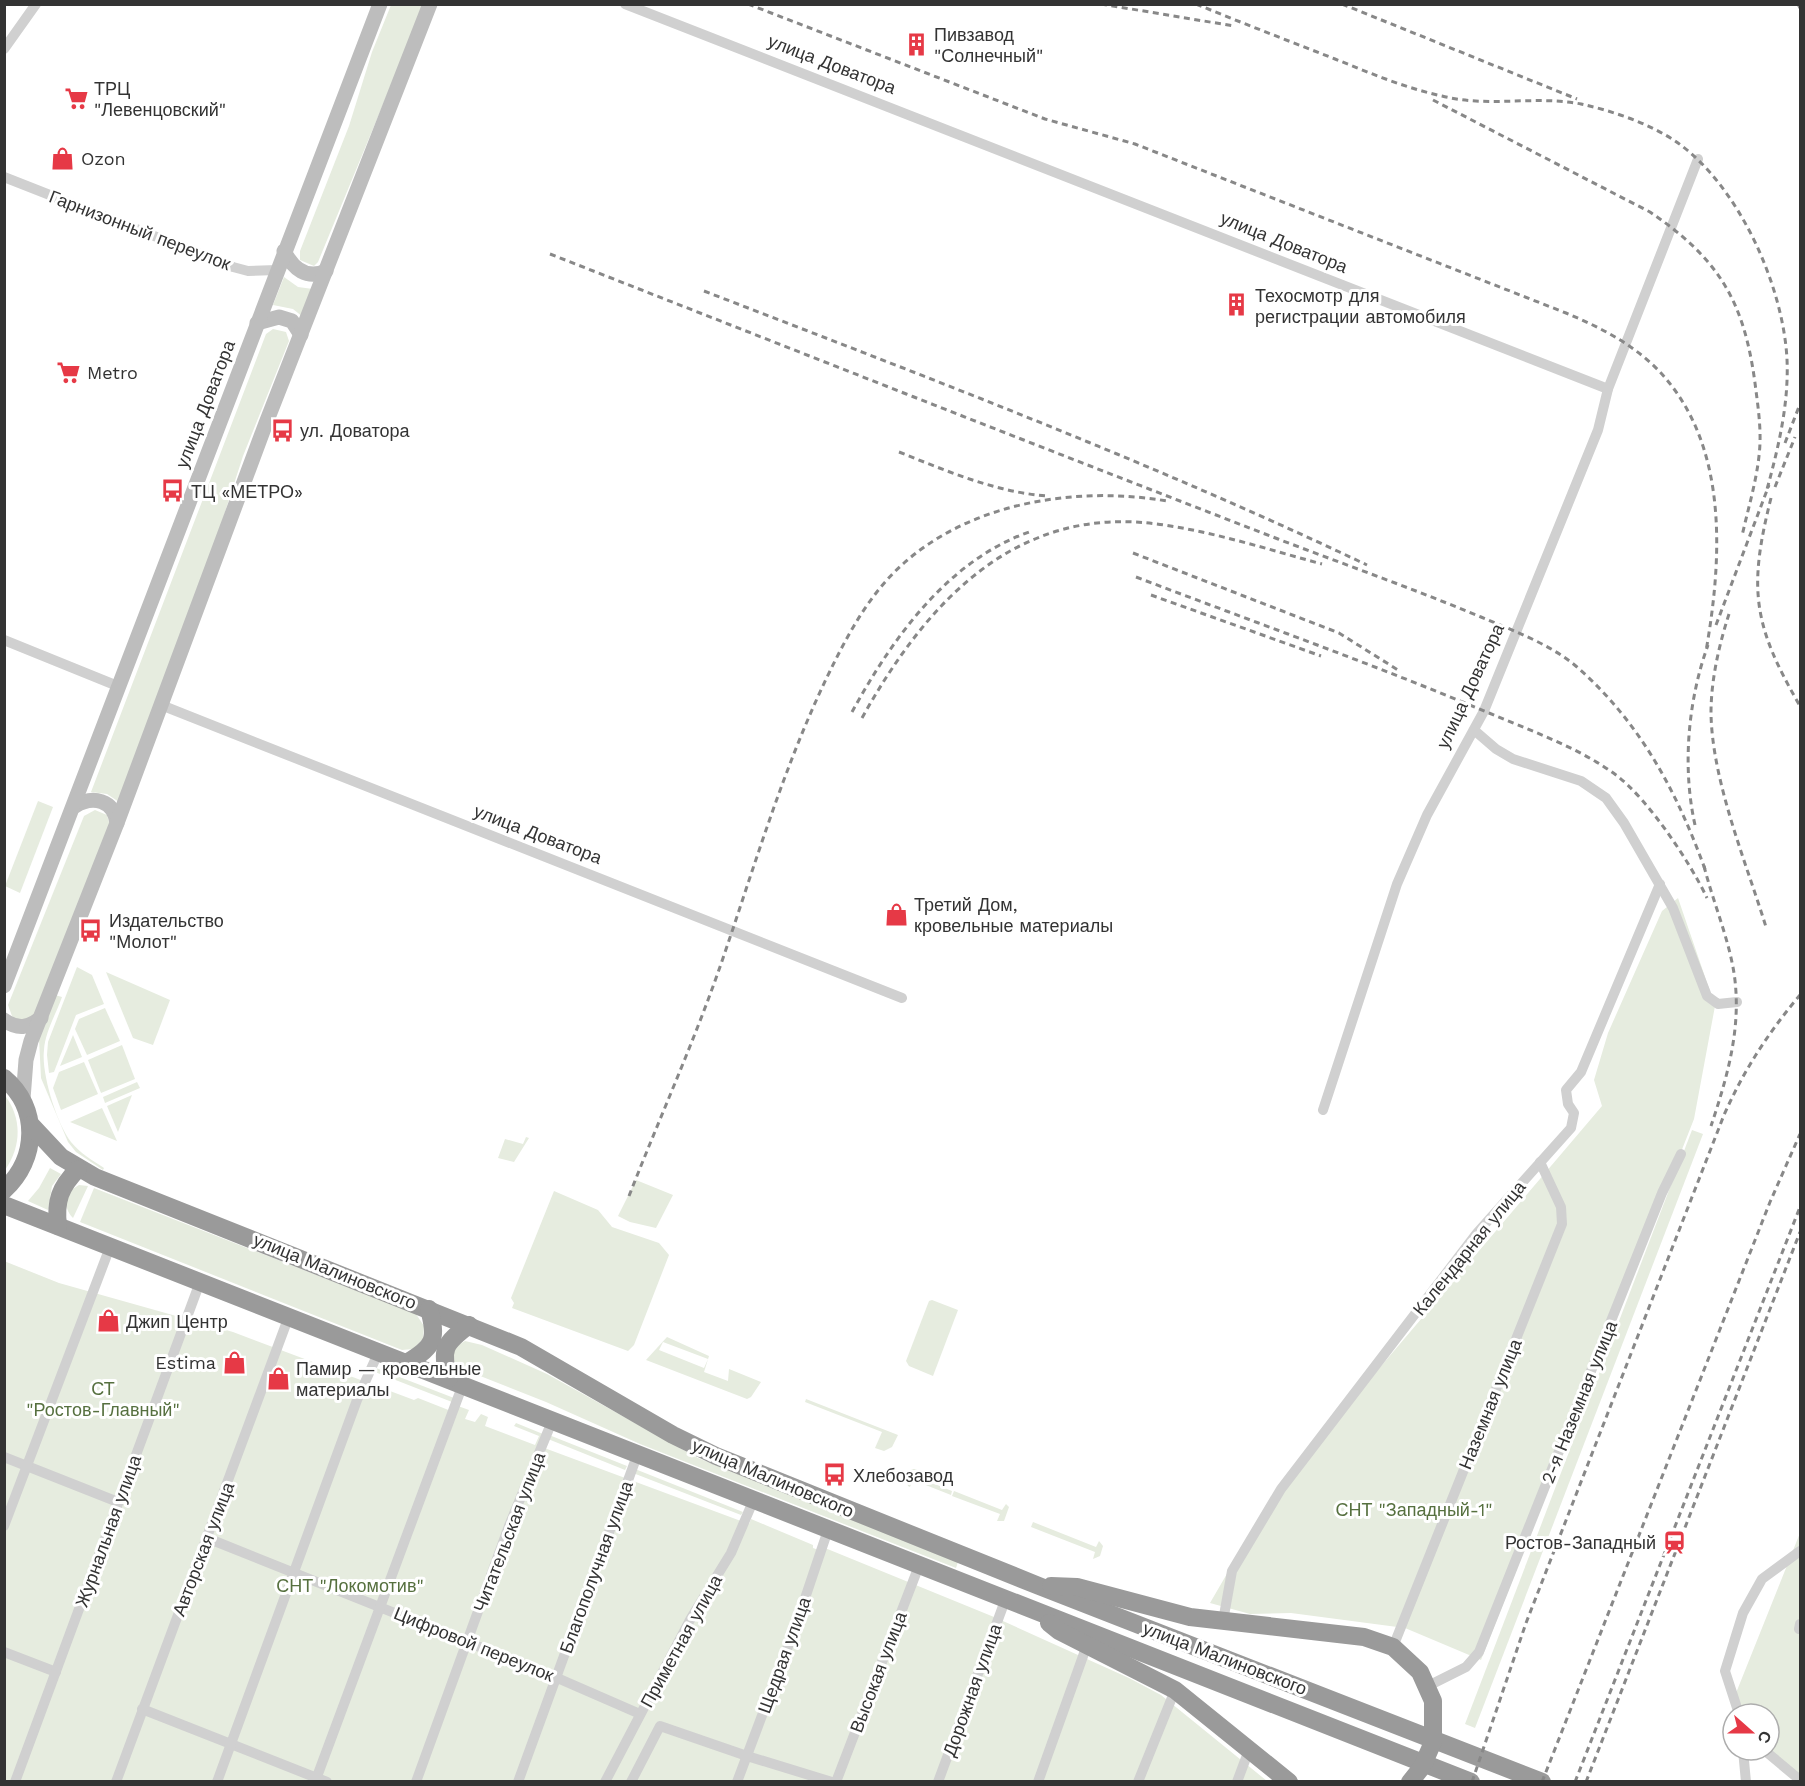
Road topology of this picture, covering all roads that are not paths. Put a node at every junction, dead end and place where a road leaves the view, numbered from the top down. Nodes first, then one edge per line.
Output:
1 (36, 4) edge
2 (380, 4) edge
3 (430, 4) edge
4 (625, 4) edge
5 (4, 49) edge
6 (1698, 159) dead end
7 (4, 177) edge
8 (284, 251) junction
9 (277, 270) junction
10 (326, 271) junction
11 (257, 323) junction
12 (301, 335) junction
13 (1608, 389) junction
14 (4, 640) edge
15 (120, 687) junction
16 (161, 705) junction
17 (1474, 730) junction
18 (75, 806) junction
19 (117, 823) junction
20 (1660, 884) junction
21 (4, 986) edge
22 (902, 998) dead end
23 (1737, 1002) dead end
24 (41, 1018) junction
25 (4, 1020) edge
26 (4, 1077) edge
27 (22, 1099) junction
28 (1323, 1110) dead end
29 (31, 1125) junction
30 (1681, 1154) dead end
31 (1540, 1162) junction
32 (78, 1169) junction
33 (4, 1190) edge
34 (4, 1205) edge
35 (58, 1226) junction
36 (110, 1247) junction
37 (200, 1281) junction
38 (429, 1308) junction
39 (289, 1316) junction
40 (470, 1325) junction
41 (379, 1351) junction
42 (408, 1362) junction
43 (456, 1381) junction
44 (553, 1419) junction
45 (638, 1453) junction
46 (4, 1457) edge
47 (26, 1466) junction
48 (754, 1499) junction
49 (118, 1502) junction
50 (4, 1526) edge
51 (829, 1527) junction
52 (207, 1538) junction
53 (1800, 1551) edge
54 (920, 1563) junction
55 (294, 1572) junction
56 (1039, 1586) junction
57 (1006, 1598) junction
58 (380, 1606) junction
59 (1032, 1608) junction
60 (1223, 1621) junction
61 (467, 1642) junction
62 (1087, 1646) junction
63 (1393, 1647) junction
64 (4, 1653) edge
65 (56, 1672) junction
66 (555, 1677) junction
67 (1428, 1686) junction
68 (1175, 1690) junction
69 (1735, 1702) edge
70 (142, 1709) junction
71 (640, 1714) junction
72 (231, 1744) junction
73 (1249, 1749) junction
74 (747, 1756) junction
75 (1744, 1762) edge
76 (1780, 1762) edge
77 (1798, 1775) edge
78 (320, 1780) edge
79 (15, 1782) edge
80 (116, 1782) edge
81 (217, 1782) edge
82 (416, 1782) edge
83 (518, 1782) edge
84 (605, 1782) edge
85 (631, 1782) edge
86 (737, 1782) edge
87 (834, 1782) edge
88 (938, 1782) edge
89 (1038, 1782) edge
90 (1138, 1782) edge
91 (1238, 1782) edge
92 (1290, 1782) edge
93 (1410, 1782) edge
94 (1471, 1782) edge
95 (1542, 1782) edge
96 (1746, 1782) edge

1 - 5 street
2 - 8 street, улица Доватора
3 - 10 street
4 - 13 street, улица Доватора
6 - 13 street
7 - 9 street, Гарнизонный переулок
8 - 9 street, улица Доватора
8 - 10 street
9 - 11 street, улица Доватора
10 - 12 street
11 - 12 street
11 - 15 street, улица Доватора
12 - 16 street
13 - 17 street, улица Доватора
14 - 15 street
15 - 18 street, улица Доватора
16 - 19 street
16 - 22 street, улица Доватора
17 - 20 street
17 - 28 street, улица Доватора
18 - 19 street
18 - 21 street, улица Доватора
19 - 24 street
20 - 23 street
20 - 31 street, Календарная улица
24 - 25 street
24 - 27 street
26 - 27 highway
27 - 29 highway
29 - 32 highway, улица Малиновского
29 - 33 highway
30 - 67 street, 2-я Наземная улица
31 - 60 street, Календарная улица
31 - 63 street, Наземная улица
32 - 35 highway
32 - 38 highway, улица Малиновского
34 - 35 highway, улица Малиновского
35 - 36 highway, улица Малиновского
36 - 37 highway, улица Малиновского
36 - 47 street
37 - 39 highway, улица Малиновского
37 - 49 street, Журнальная улица
38 - 40 highway, улица Малиновского
38 - 42 highway
39 - 41 highway, улица Малиновского
39 - 52 street, Авторская улица
40 - 43 highway
40 - 56 highway, улица Малиновского
41 - 42 highway, улица Малиновского
41 - 55 street
42 - 43 highway, улица Малиновского
43 - 44 highway, улица Малиновского
43 - 58 street
44 - 45 highway, улица Малиновского
44 - 61 street, Читательская улица
45 - 48 highway, улица Малиновского
45 - 66 street, Благополучная улица
46 - 47 street
47 - 49 street
47 - 50 street
48 - 51 highway, улица Малиновского
48 - 71 street, Приметная улица
49 - 65 street, Журнальная улица
51 - 54 highway, улица Малиновского
51 - 74 street, Щедрая улица
52 - 55 street, Цифровой переулок
52 - 70 street, Авторская улица
53 - 69 street
54 - 57 highway, улица Малиновского
54 - 87 street, Высокая улица
55 - 58 street, Цифровой переулок
55 - 72 street
56 - 60 highway
56 - 95 highway, улица Малиновского
57 - 59 highway, улица Малиновского
57 - 88 street, Дорожная улица
58 - 61 street, Цифровой переулок
58 - 78 street
59 - 62 highway
59 - 94 highway, улица Малиновского
60 - 63 highway
61 - 66 street, Цифровой переулок
61 - 82 street, Читательская улица
62 - 68 highway
62 - 89 street
63 - 67 highway
64 - 65 street
65 - 79 street, Журнальная улица
66 - 71 street, Цифровой переулок
66 - 83 street, Благополучная улица
67 - 93 highway
68 - 73 highway
68 - 90 street
70 - 72 street
70 - 80 street, Авторская улица
71 - 84 street, Приметная улица
72 - 78 street
72 - 81 street
73 - 91 street
73 - 92 highway
74 - 85 street
74 - 86 street, Щедрая улица
74 - 87 street
75 - 96 street
76 - 77 street

